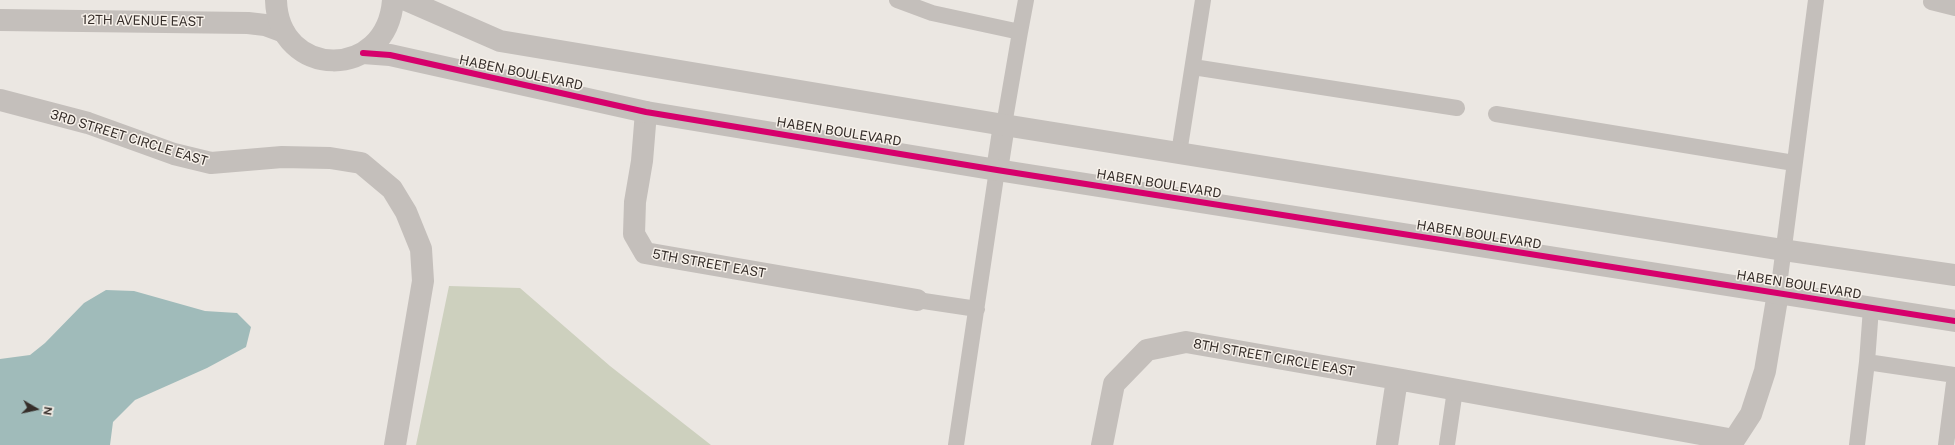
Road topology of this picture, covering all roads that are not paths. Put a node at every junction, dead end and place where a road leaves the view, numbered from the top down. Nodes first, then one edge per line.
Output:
1 (276, 0) edge
2 (393, 0) edge
3 (406, 0) edge
4 (897, 0) edge
5 (1026, 0) edge
6 (1204, 0) edge
7 (1816, 0) edge
8 (1930, 2) dead end
9 (1955, 8) edge
10 (0, 20) edge
11 (284, 32) junction
12 (1020, 32) junction
13 (363, 53) junction
14 (1193, 67) junction
15 (0, 100) edge
16 (1458, 108) dead end
17 (646, 112) junction
18 (1496, 114) dead end
19 (1004, 125) junction
20 (1179, 152) junction
21 (1794, 163) junction
22 (997, 170) junction
23 (1783, 250) junction
24 (1955, 275) edge
25 (1778, 293) junction
26 (917, 300) joint
27 (1871, 308) junction
28 (977, 309) junction
29 (1955, 321) edge
30 (1867, 362) junction
31 (1955, 375) edge
32 (1397, 380) junction
33 (1456, 390) junction
34 (396, 445) edge
35 (956, 445) edge
36 (1102, 445) edge
37 (1387, 445) edge
38 (1447, 445) edge
39 (1857, 445) edge
40 (1946, 445) edge

1 - 11 street
2 - 13 street
3 - 19 street, HABEN BOULEVARD
4 - 12 lane
5 - 12 lane
6 - 14 lane
7 - 21 lane
8 - 9 lane
10 - 11 street, 12TH AVENUE EAST
11 - 13 street
12 - 19 lane
13 - 17 street, HABEN BOULEVARD
14 - 16 lane
14 - 20 lane
15 - 34 street, 3RD STREET CIRCLE EAST
17 - 22 street, HABEN BOULEVARD
17 - 26 street, 5TH STREET EAST
18 - 21 lane
19 - 20 street, HABEN BOULEVARD
19 - 22 street
20 - 23 street, HABEN BOULEVARD
21 - 23 lane
22 - 25 street, HABEN BOULEVARD
22 - 28 lane
23 - 24 street, HABEN BOULEVARD
23 - 25 lane
25 - 27 street, HABEN BOULEVARD
25 - 33 street, 8TH STREET CIRCLE EAST
26 - 28 lane
27 - 29 street, HABEN BOULEVARD
27 - 30 lane
28 - 35 lane
30 - 31 lane
30 - 39 lane
31 - 40 lane
32 - 33 street, 8TH STREET CIRCLE EAST
32 - 36 street, 8TH STREET CIRCLE EAST
32 - 37 street
33 - 38 lane

